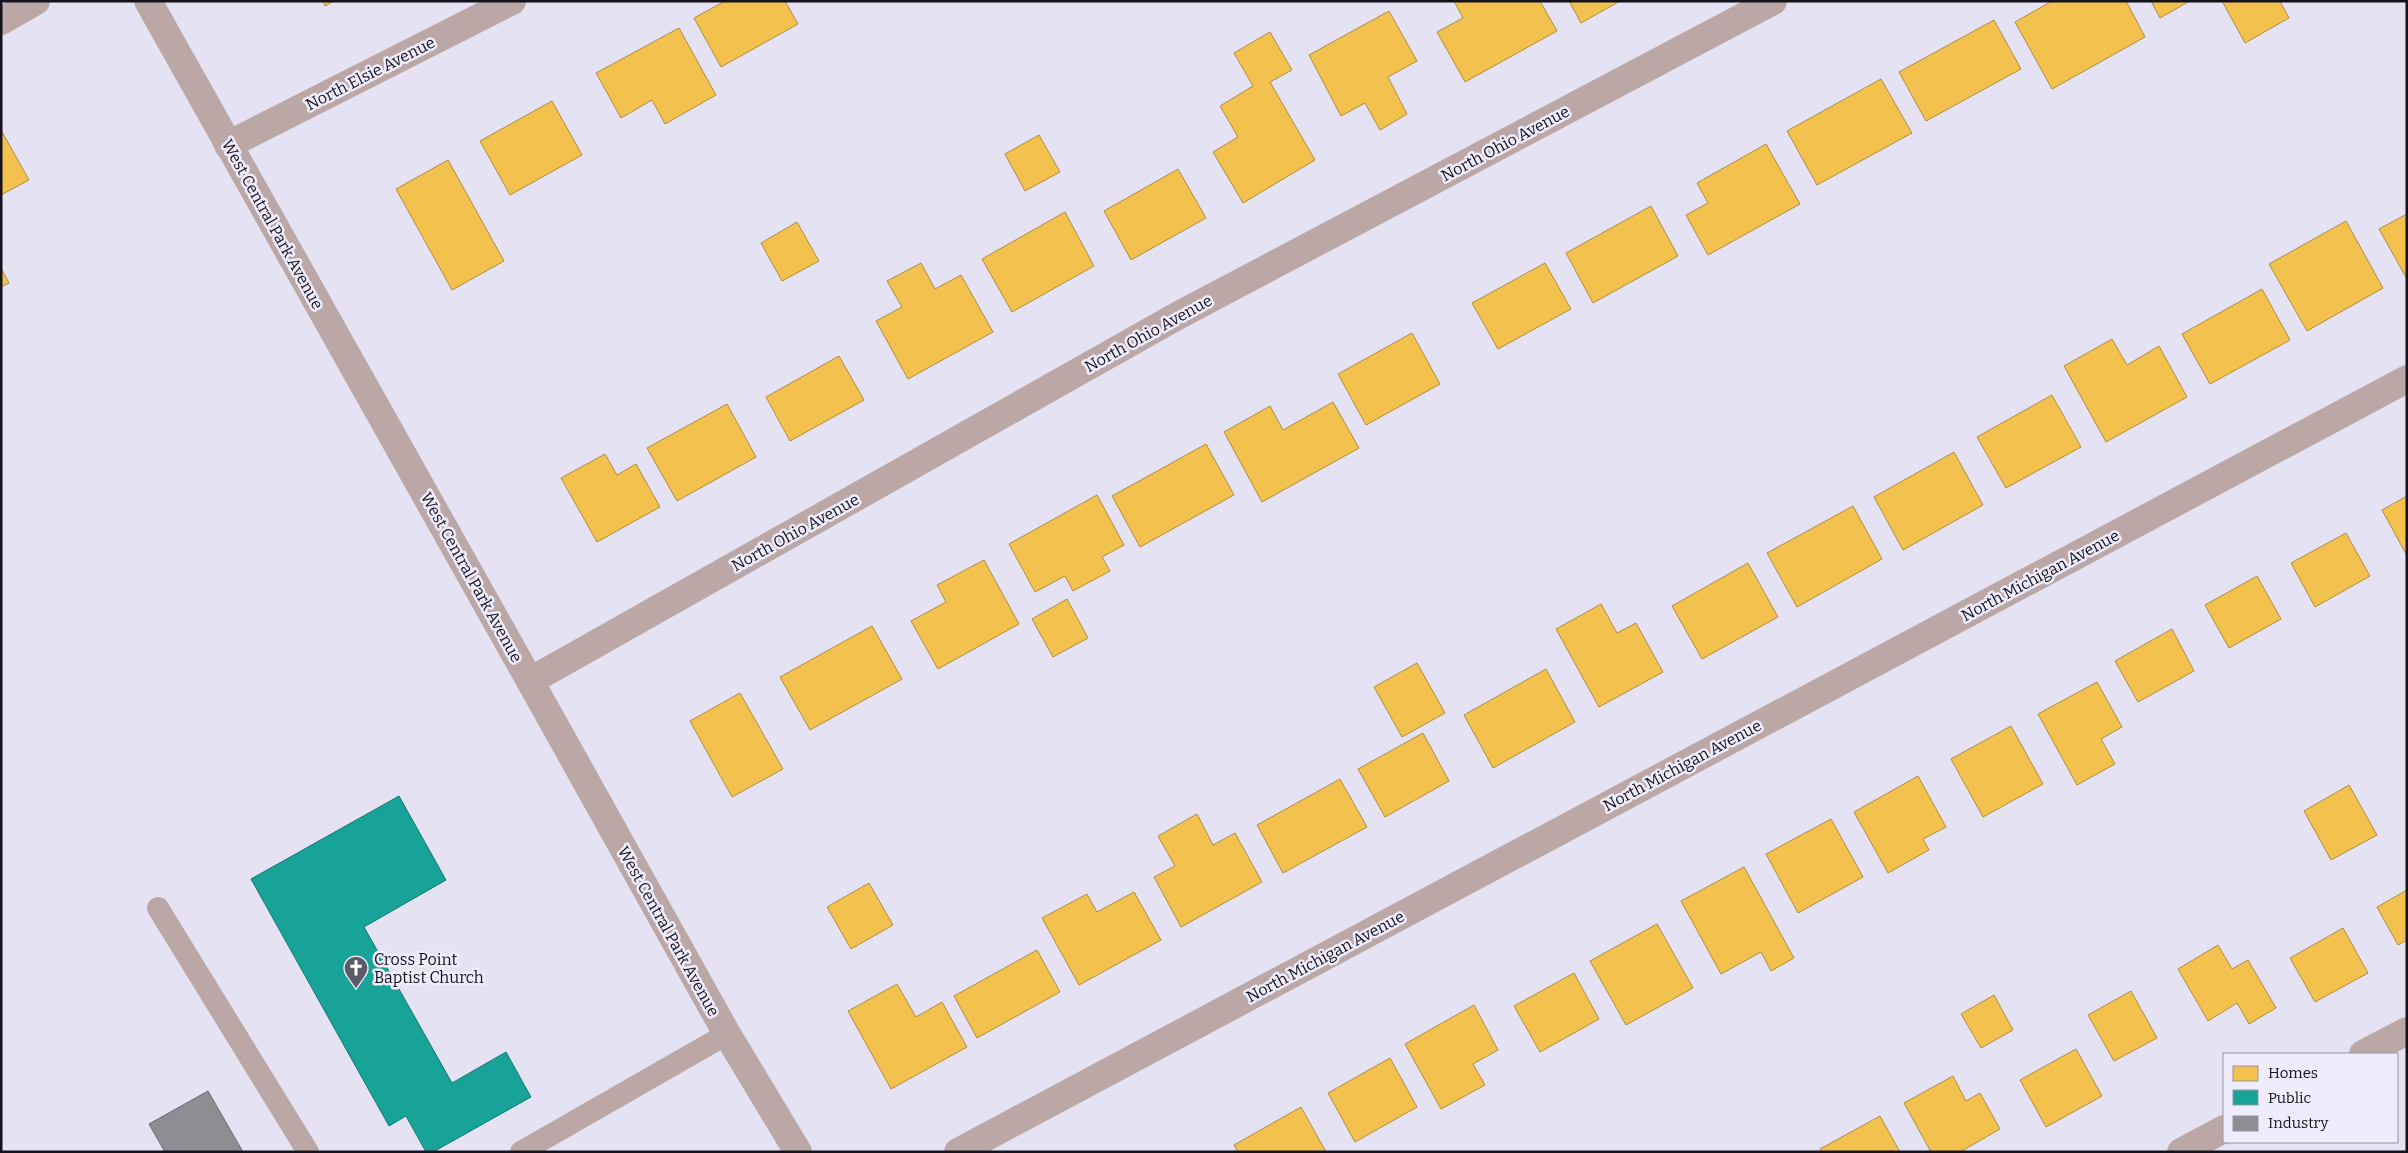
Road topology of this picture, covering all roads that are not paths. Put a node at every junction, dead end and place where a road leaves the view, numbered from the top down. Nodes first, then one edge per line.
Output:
1 (36, 1) edge
2 (148, 1) edge
3 (512, 1) edge
4 (1773, 1) edge
5 (1, 21) edge
6 (228, 145) junction
7 (2407, 379) edge
8 (530, 680) junction
9 (158, 908) dead end
10 (2407, 1031) edge
11 (726, 1034) junction
12 (2365, 1053) edge
13 (2223, 1129) edge
14 (308, 1152) edge
15 (521, 1152) edge
16 (798, 1152) edge
17 (958, 1152) edge
18 (2181, 1152) edge

1 - 5 street
2 - 6 street, West Central Park Avenue
3 - 6 street, North Elsie Avenue
4 - 8 street, North Ohio Avenue
6 - 8 street, West Central Park Avenue
7 - 17 street, North Michigan Avenue
8 - 11 street, West Central Park Avenue
9 - 14 lane
10 - 12 street
11 - 15 lane
11 - 16 street, West Central Park Avenue
13 - 18 street

